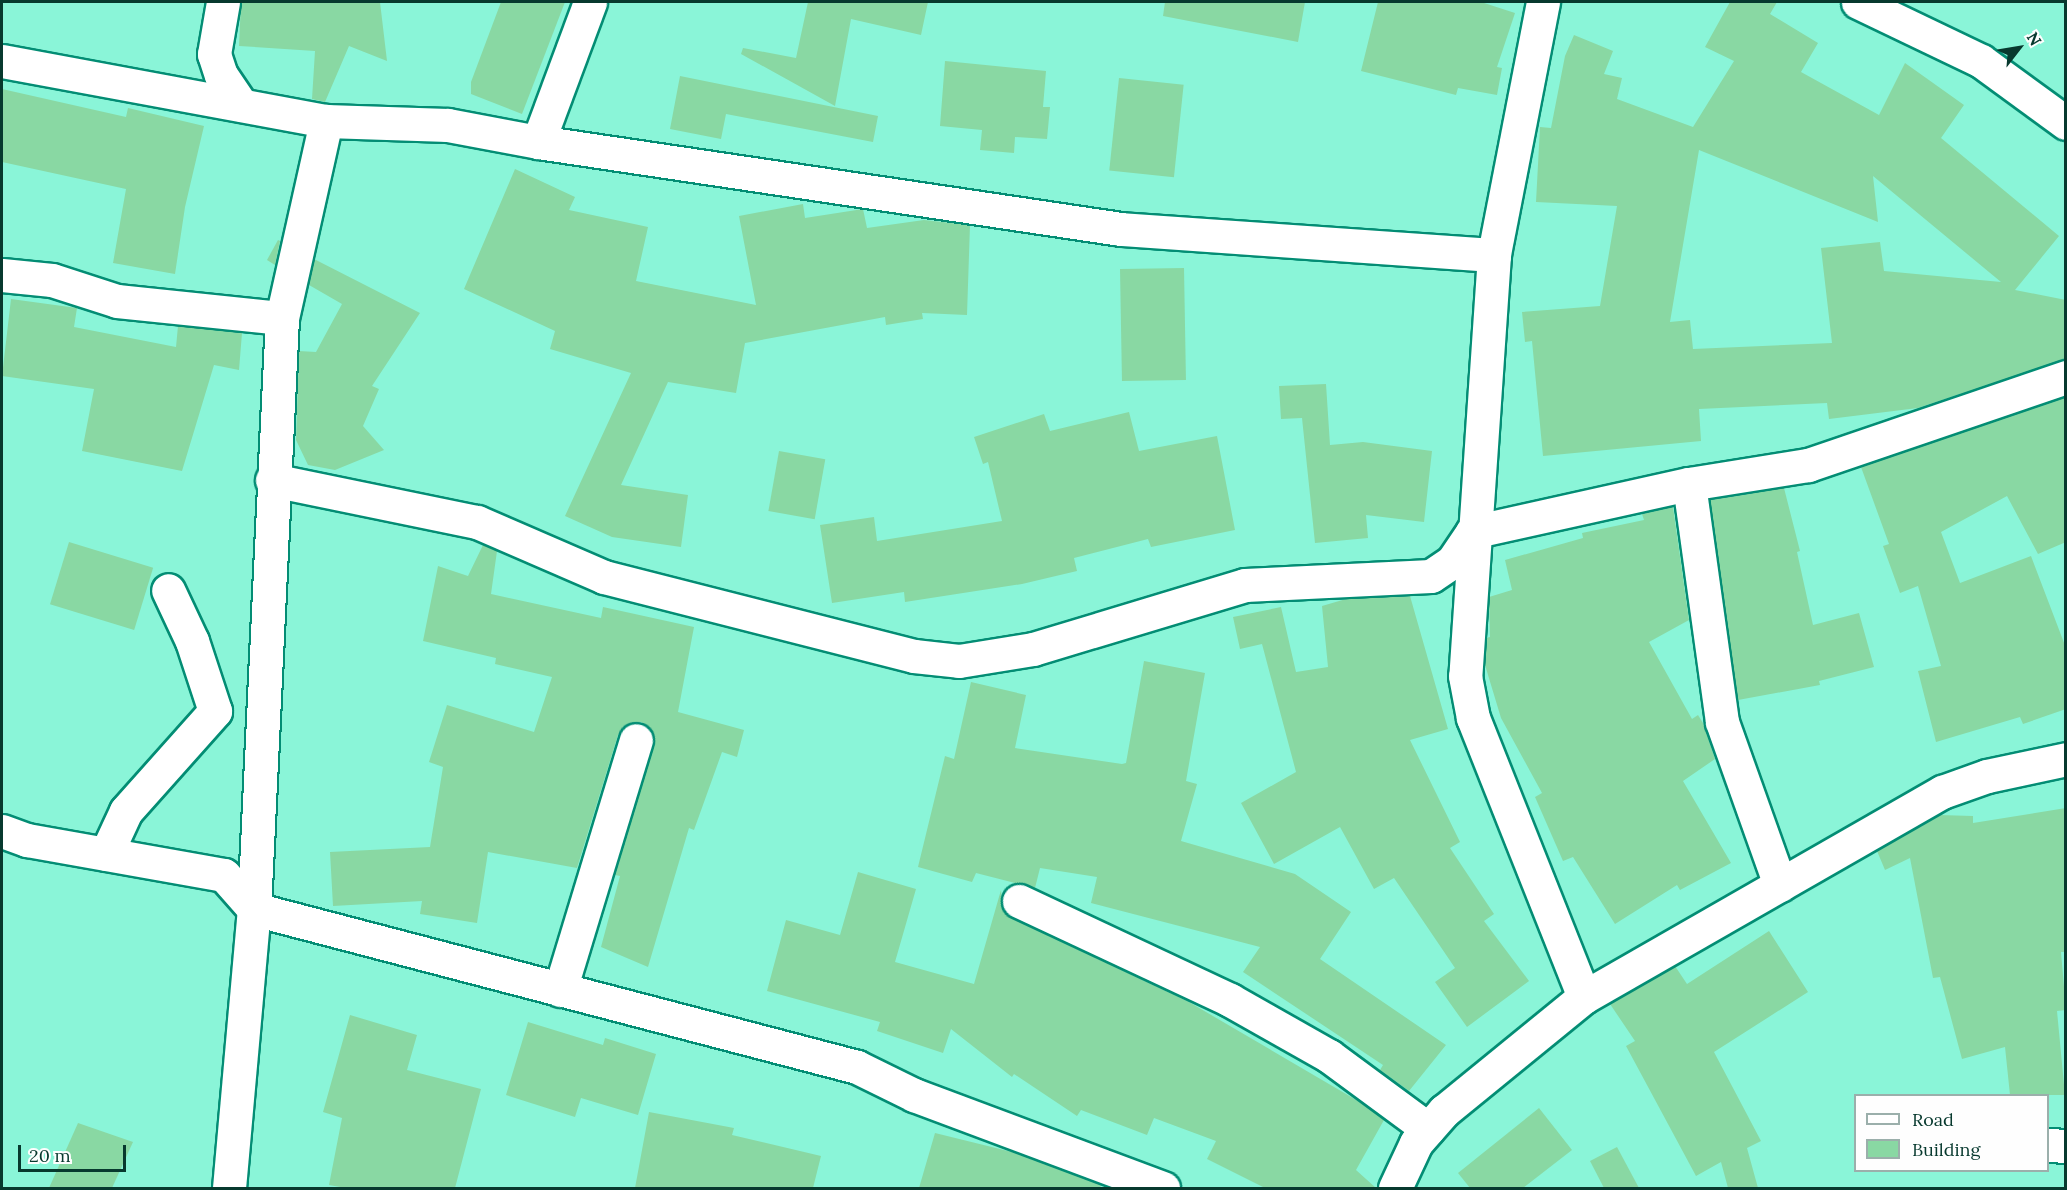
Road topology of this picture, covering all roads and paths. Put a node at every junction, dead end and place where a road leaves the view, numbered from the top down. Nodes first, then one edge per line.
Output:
1 (223, 2) edge
2 (590, 2) edge
3 (1543, 2) edge
4 (1858, 2) edge
5 (2, 62) edge
6 (241, 105) junction
7 (326, 121) junction
8 (2066, 123) edge
9 (538, 142) junction
10 (1494, 255) junction
11 (2, 274) edge
12 (282, 318) junction
13 (2066, 377) edge
14 (272, 480) junction
15 (1689, 484) junction
16 (1472, 532) junction
17 (168, 590) dead end
18 (636, 740) dead end
19 (2066, 759) edge
20 (2, 831) edge
21 (106, 854) junction
22 (1780, 885) junction
23 (1019, 901) dead end
24 (254, 909) junction
25 (560, 990) junction
26 (1584, 997) junction
27 (1428, 1129) junction
28 (2049, 1145) edge
29 (2066, 1146) edge
30 (229, 1188) edge
31 (1163, 1188) edge
32 (1395, 1188) edge

1 - 6 street
2 - 9 street
3 - 10 street
4 - 8 street
5 - 6 street
6 - 7 street
7 - 9 street
7 - 12 street
9 - 10 street
10 - 16 street
11 - 12 street
12 - 14 street
13 - 15 street
14 - 16 street
14 - 24 street
15 - 16 street
15 - 22 street
16 - 26 street
17 - 21 street
18 - 25 street
19 - 22 street
20 - 21 street
21 - 24 street
22 - 26 street
23 - 27 street
24 - 25 street
24 - 30 street
25 - 31 street
26 - 27 street
27 - 32 street
28 - 29 street

